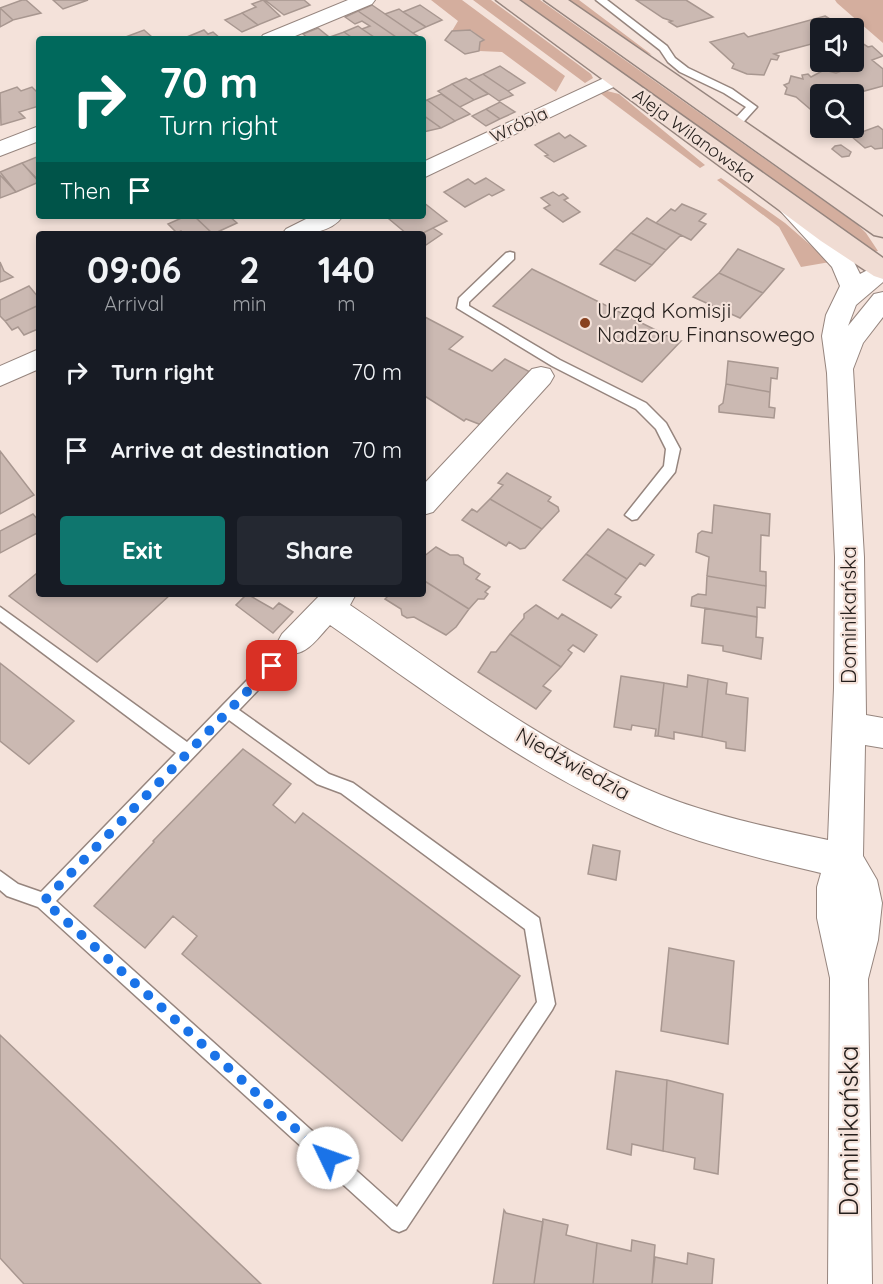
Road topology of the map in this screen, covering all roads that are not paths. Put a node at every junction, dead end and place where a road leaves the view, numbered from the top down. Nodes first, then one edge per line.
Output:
1 (365, 0) edge
2 (506, 0) edge
3 (554, 0) edge
4 (601, 0) edge
5 (277, 36) edge
6 (664, 48) junction
7 (652, 69) junction
8 (615, 79) junction
9 (734, 126) junction
10 (36, 134) edge
11 (0, 149) edge
12 (426, 170) edge
13 (785, 202) junction
14 (325, 219) edge
15 (882, 228) edge
16 (300, 231) edge
17 (510, 256) dead end
18 (883, 270) edge
19 (849, 298) junction
20 (880, 307) edge
21 (36, 359) edge
22 (549, 369) junction
23 (839, 370) junction
24 (0, 377) edge
25 (426, 501) edge
26 (632, 515) dead end
27 (334, 601) edge
28 (0, 614) edge
29 (294, 643) joint
30 (230, 712) junction
31 (850, 727) junction
32 (883, 734) edge
33 (189, 753) junction
34 (845, 861) junction
35 (0, 879) edge
36 (44, 901) junction
37 (849, 1284) edge

1 - 5 street
2 - 8 main road, Aleja Wilanowska
3 - 7 main road, Aleja Wilanowska
4 - 6 lane
6 - 7 lane
6 - 9 lane
7 - 9 main road, Aleja Wilanowska
8 - 12 street, Wróbla
8 - 13 main road, Aleja Wilanowska
9 - 15 main road, Aleja Wilanowska
10 - 11 street
13 - 18 main road, Aleja Wilanowska
13 - 19 street
14 - 16 street
17 - 22 lane
18 - 19 street, Dominikańska
19 - 23 street, Dominikańska
20 - 23 street, Dominikańska
21 - 24 street
22 - 25 street
22 - 26 lane
23 - 31 street, Dominikańska
27 - 29 street, Niedźwiedzia
27 - 34 street, Niedźwiedzia
28 - 33 lane
29 - 30 lane
30 - 33 lane
30 - 36 lane
31 - 32 street
31 - 34 street, Dominikańska
33 - 36 lane
34 - 37 street, Dominikańska
35 - 36 lane

